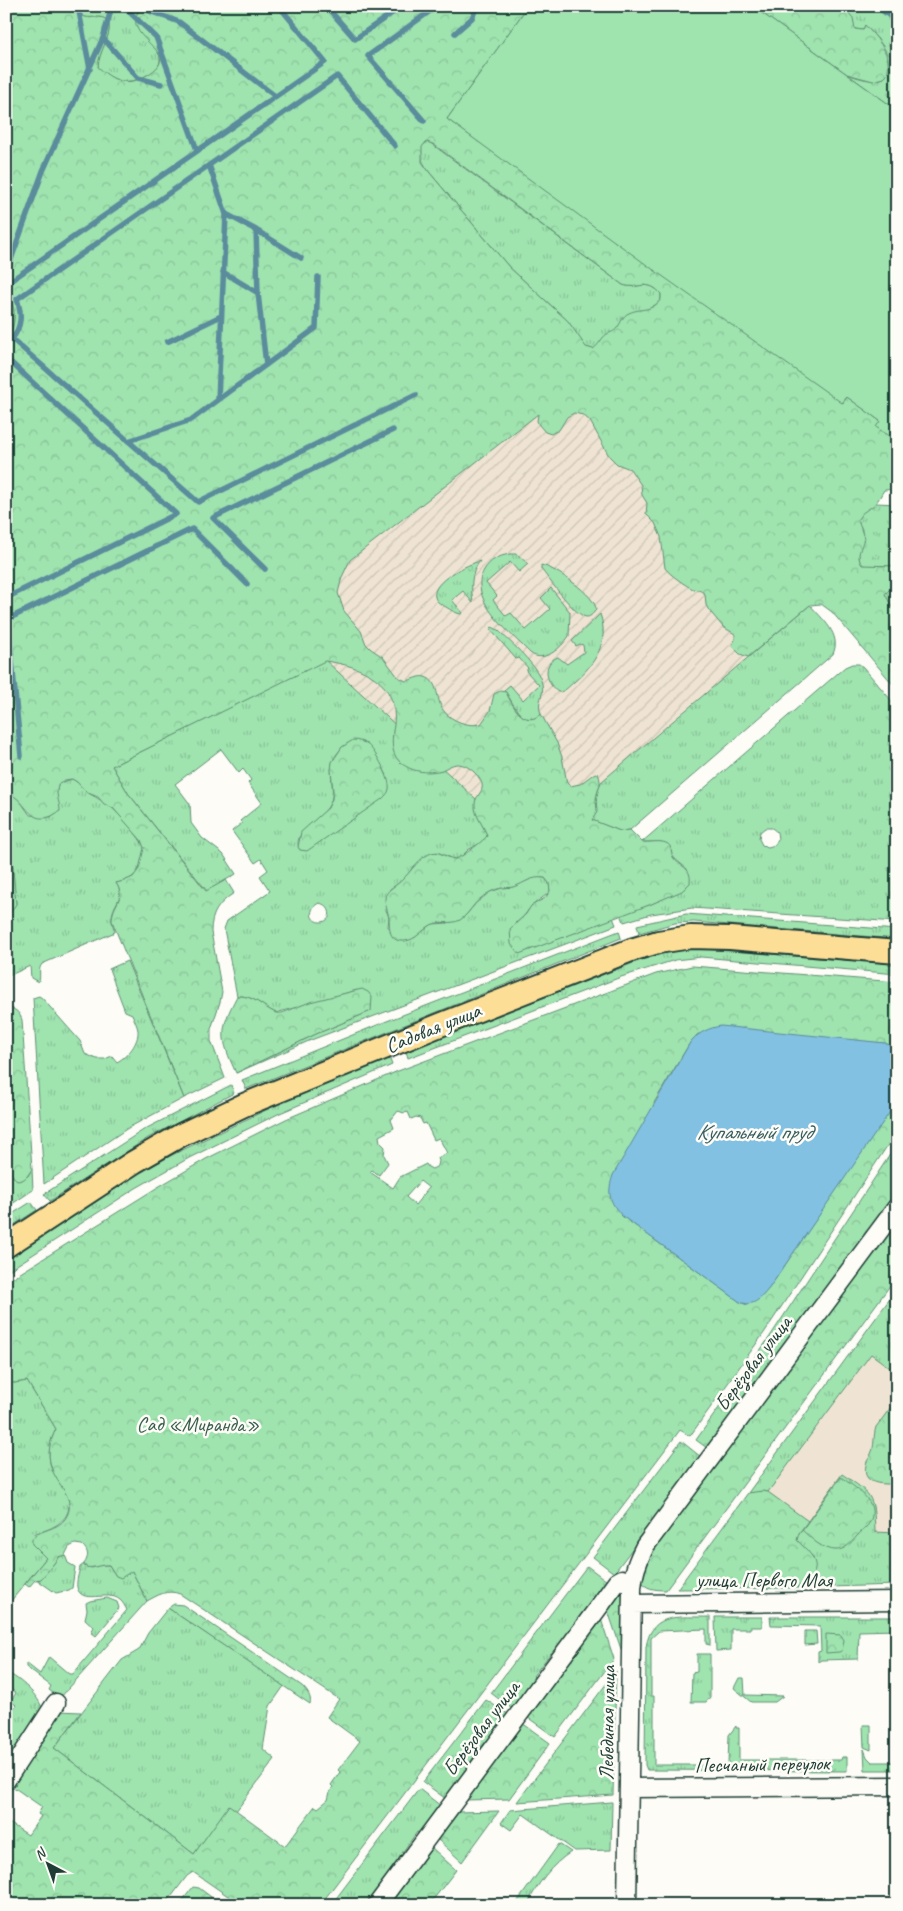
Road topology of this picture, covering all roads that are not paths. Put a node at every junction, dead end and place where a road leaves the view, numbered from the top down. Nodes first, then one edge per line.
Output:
1 (897, 952) edge
2 (897, 1207) edge
3 (6, 1246) edge
4 (645, 1546) joint
5 (622, 1579) dead end
6 (897, 1601) edge
7 (632, 1604) junction
8 (56, 1703) dead end
9 (6, 1780) edge
10 (897, 1786) edge
11 (629, 1788) junction
12 (377, 1905) edge
13 (627, 1905) edge

1 - 3 main road, Садовая улица
2 - 4 street, Берёзовая улица
4 - 7 street, Лебединая улица
5 - 12 street, Берёзовая улица
6 - 7 street, улица Первого Мая
7 - 11 street, Лебединая улица
8 - 9 street
10 - 11 street, Песчаный переулок
11 - 13 street, Лебединая улица

